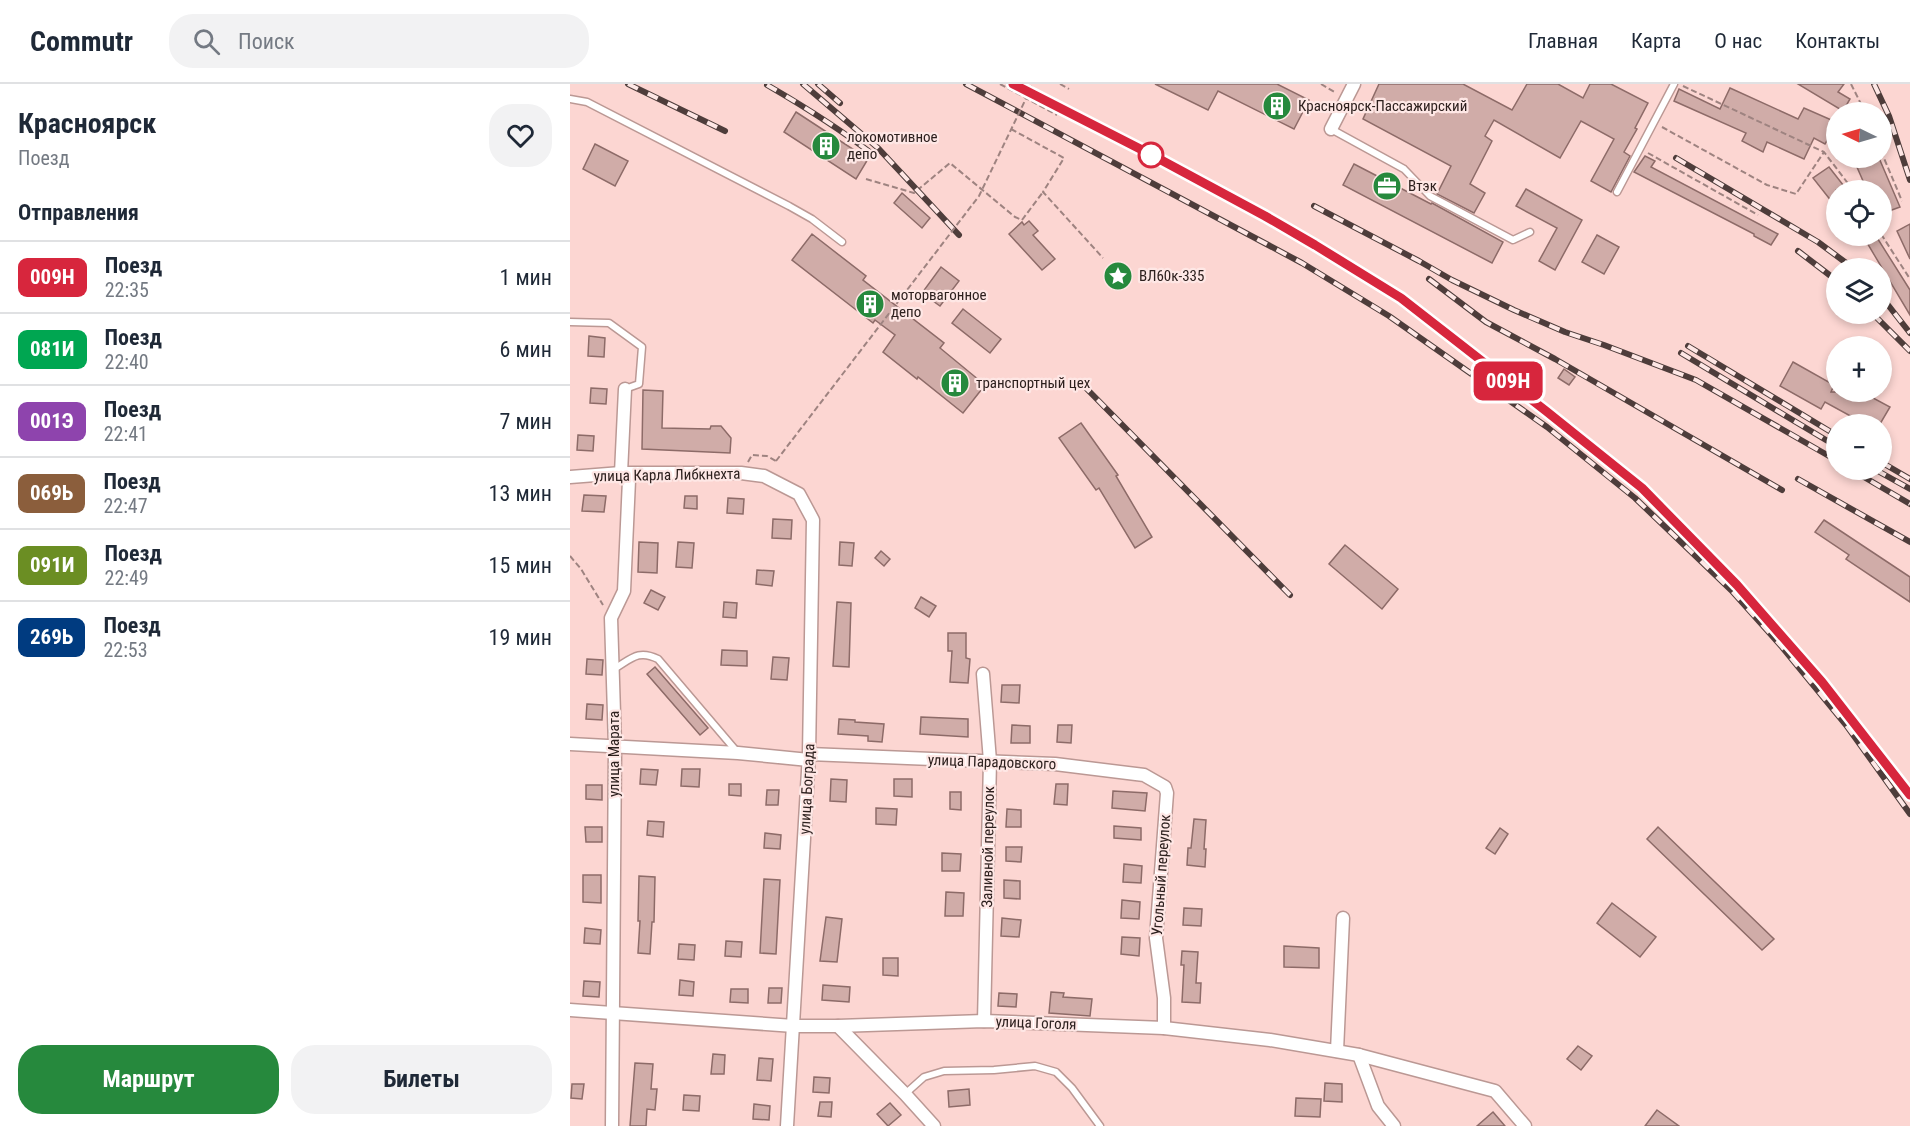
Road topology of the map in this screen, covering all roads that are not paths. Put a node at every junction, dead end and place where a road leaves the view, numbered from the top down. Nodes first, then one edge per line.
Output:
1 (1354, 84) edge
2 (1674, 84) edge
3 (570, 99) edge
4 (1331, 129) joint
5 (1617, 192) dead end
6 (1530, 232) dead end
7 (842, 242) dead end
8 (570, 322) edge
9 (625, 389) joint
10 (621, 473) junction
11 (764, 476) joint
12 (570, 477) edge
13 (613, 669) junction
14 (983, 674) dead end
15 (570, 744) edge
16 (615, 746) junction
17 (738, 753) junction
18 (809, 757) junction
19 (990, 761) junction
20 (1167, 793) joint
21 (1343, 918) dead end
22 (570, 1010) edge
23 (612, 1012) junction
24 (984, 1021) junction
25 (794, 1026) junction
26 (838, 1026) junction
27 (1164, 1028) junction
28 (1337, 1051) junction
29 (1359, 1055) junction
30 (905, 1094) junction
31 (612, 1126) edge
32 (787, 1126) edge
33 (934, 1126) edge
34 (1100, 1126) edge
35 (1394, 1126) edge
36 (1525, 1126) edge

1 - 4 street
2 - 5 lane
3 - 7 lane
4 - 6 lane
8 - 9 lane
9 - 10 street, улица Марата
10 - 11 street, улица Карла Либкнехта
10 - 12 street, улица Карла Либкнехта
10 - 13 street, улица Марата
11 - 18 street, улица Бограда
13 - 16 street, улица Марата
13 - 17 lane
14 - 19 street, Заливной переулок
15 - 16 street, улица Парадовского
16 - 17 street, улица Парадовского
16 - 23 street, улица Марата
17 - 18 street, улица Парадовского
18 - 19 street, улица Парадовского
18 - 25 street, улица Бограда
19 - 20 street, улица Парадовского
19 - 24 street, Заливной переулок
20 - 27 street, Угольный переулок
21 - 28 street
22 - 23 street, улица Гоголя
23 - 25 street, улица Гоголя
23 - 31 street, улица Марата
24 - 26 street, улица Гоголя
24 - 27 street, улица Гоголя
25 - 26 street, улица Гоголя
25 - 32 street, улица Бограда
26 - 30 street
27 - 28 street, улица Гоголя
28 - 29 street, улица Гоголя
29 - 35 street
29 - 36 street, улица Гоголя
30 - 33 street
30 - 34 lane

